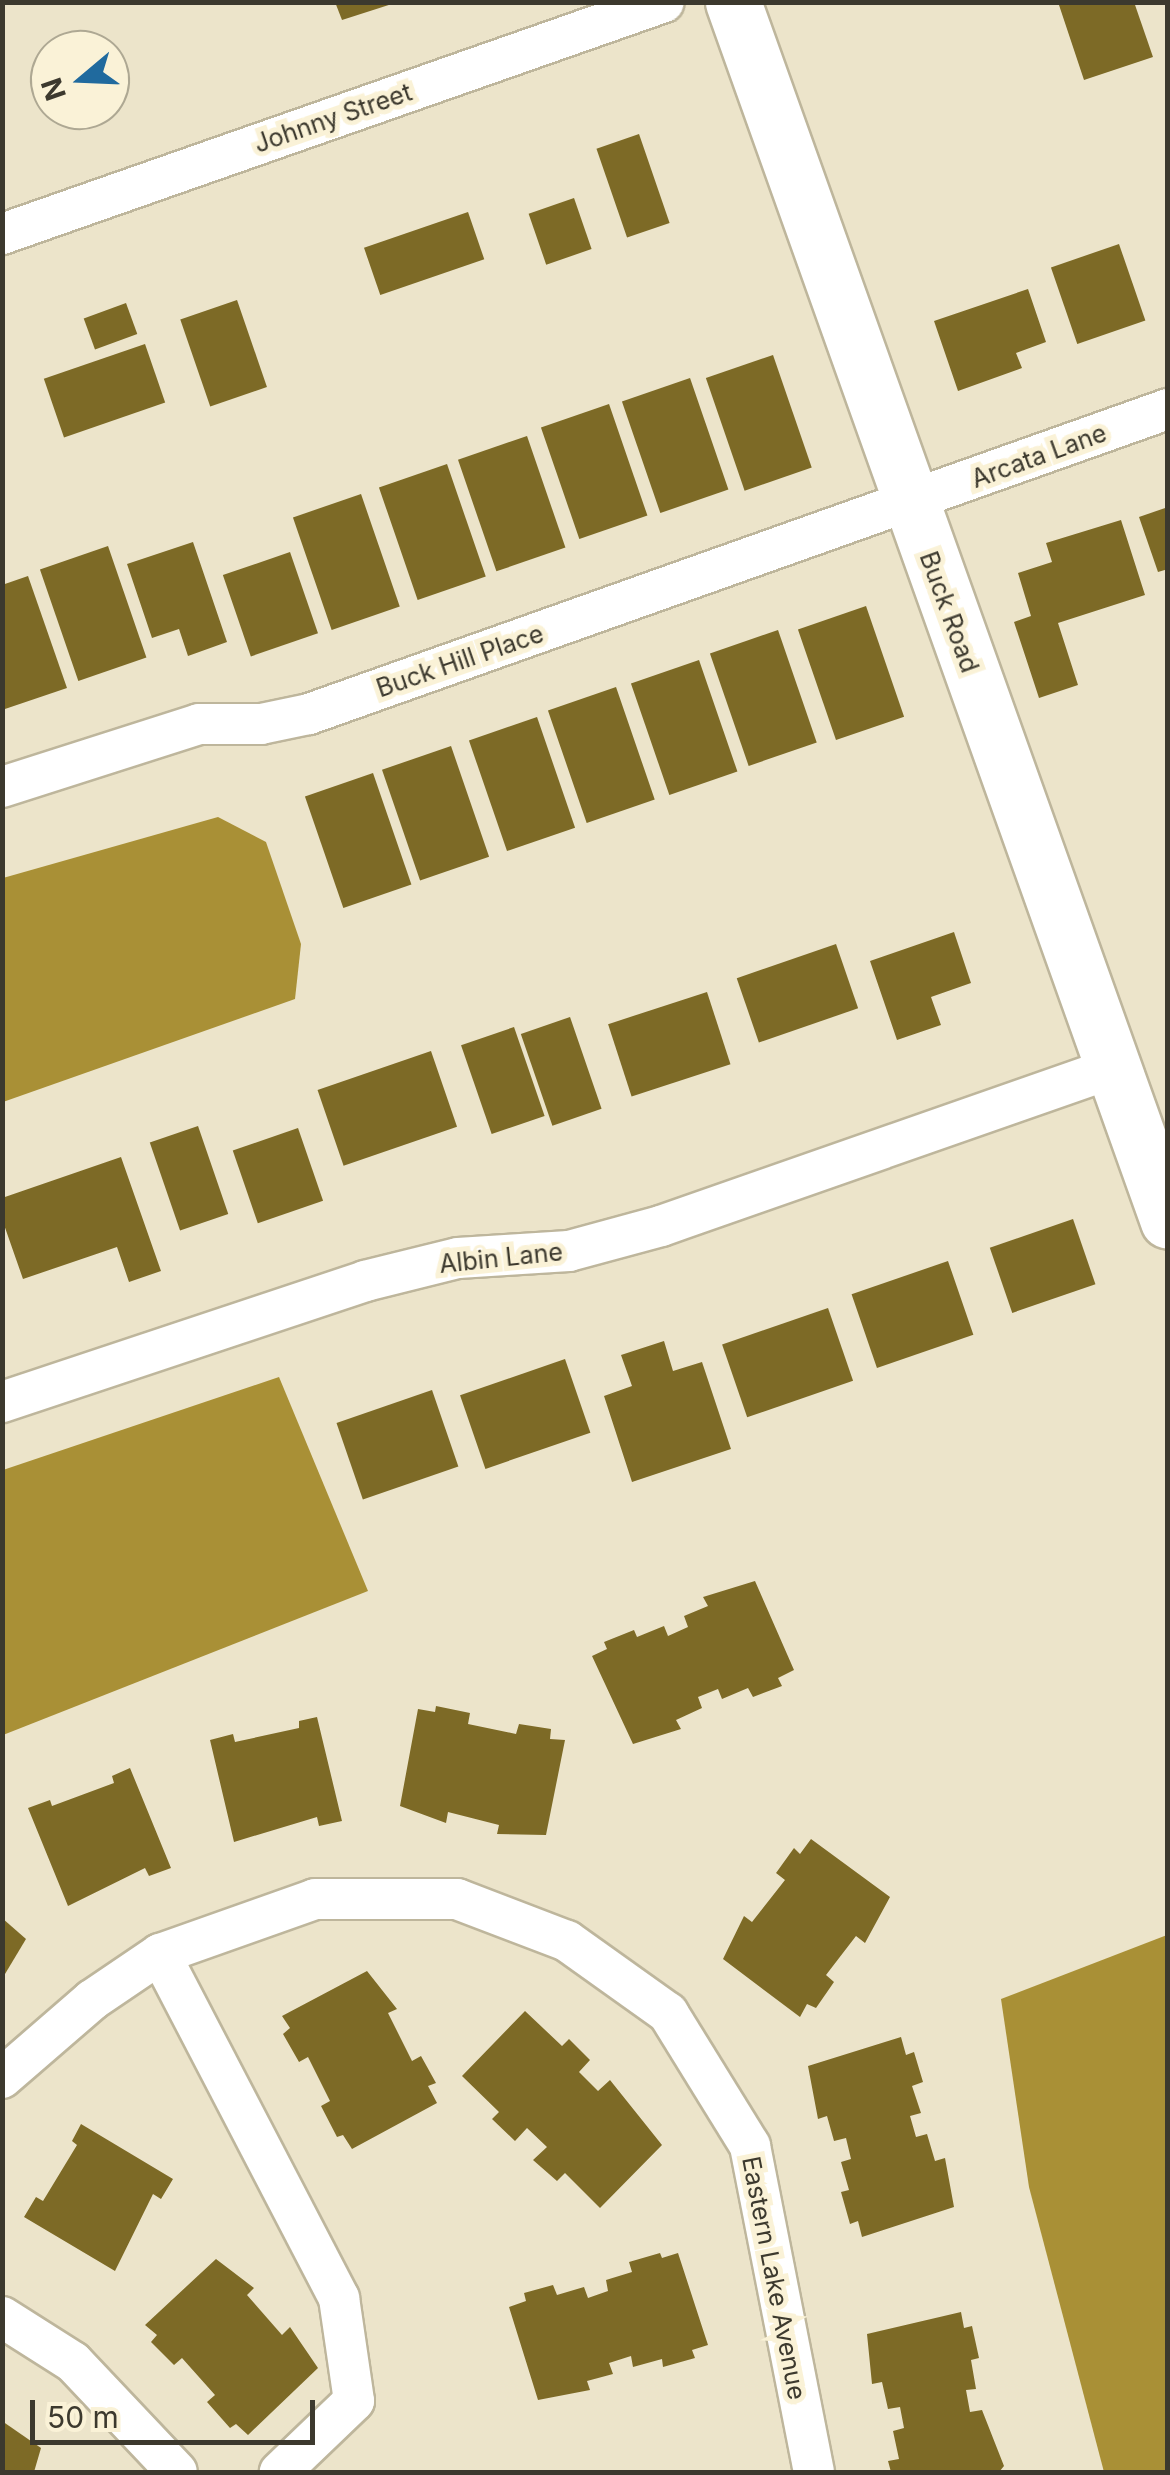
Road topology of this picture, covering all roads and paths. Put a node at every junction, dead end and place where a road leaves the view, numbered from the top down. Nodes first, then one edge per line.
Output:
1 (664, 2) edge
2 (733, 2) edge
3 (2, 234) edge
4 (1168, 410) edge
5 (910, 502) junction
6 (2, 786) edge
7 (1112, 1068) junction
8 (1168, 1222) edge
9 (2, 1402) edge
10 (160, 1954) junction
11 (2, 2078) edge
12 (2, 2317) edge
13 (177, 2472) edge
14 (280, 2472) edge
15 (814, 2472) edge

1 - 3 street, Johnny Street
2 - 5 street, Buck Road
4 - 5 street, Arcata Lane
5 - 6 street, Buck Hill Place
5 - 7 street, Buck Road
7 - 8 street, Buck Road
7 - 9 street, Albin Lane
10 - 11 street, Eastern Lake Avenue
10 - 14 street
10 - 15 street, Eastern Lake Avenue
12 - 13 street

